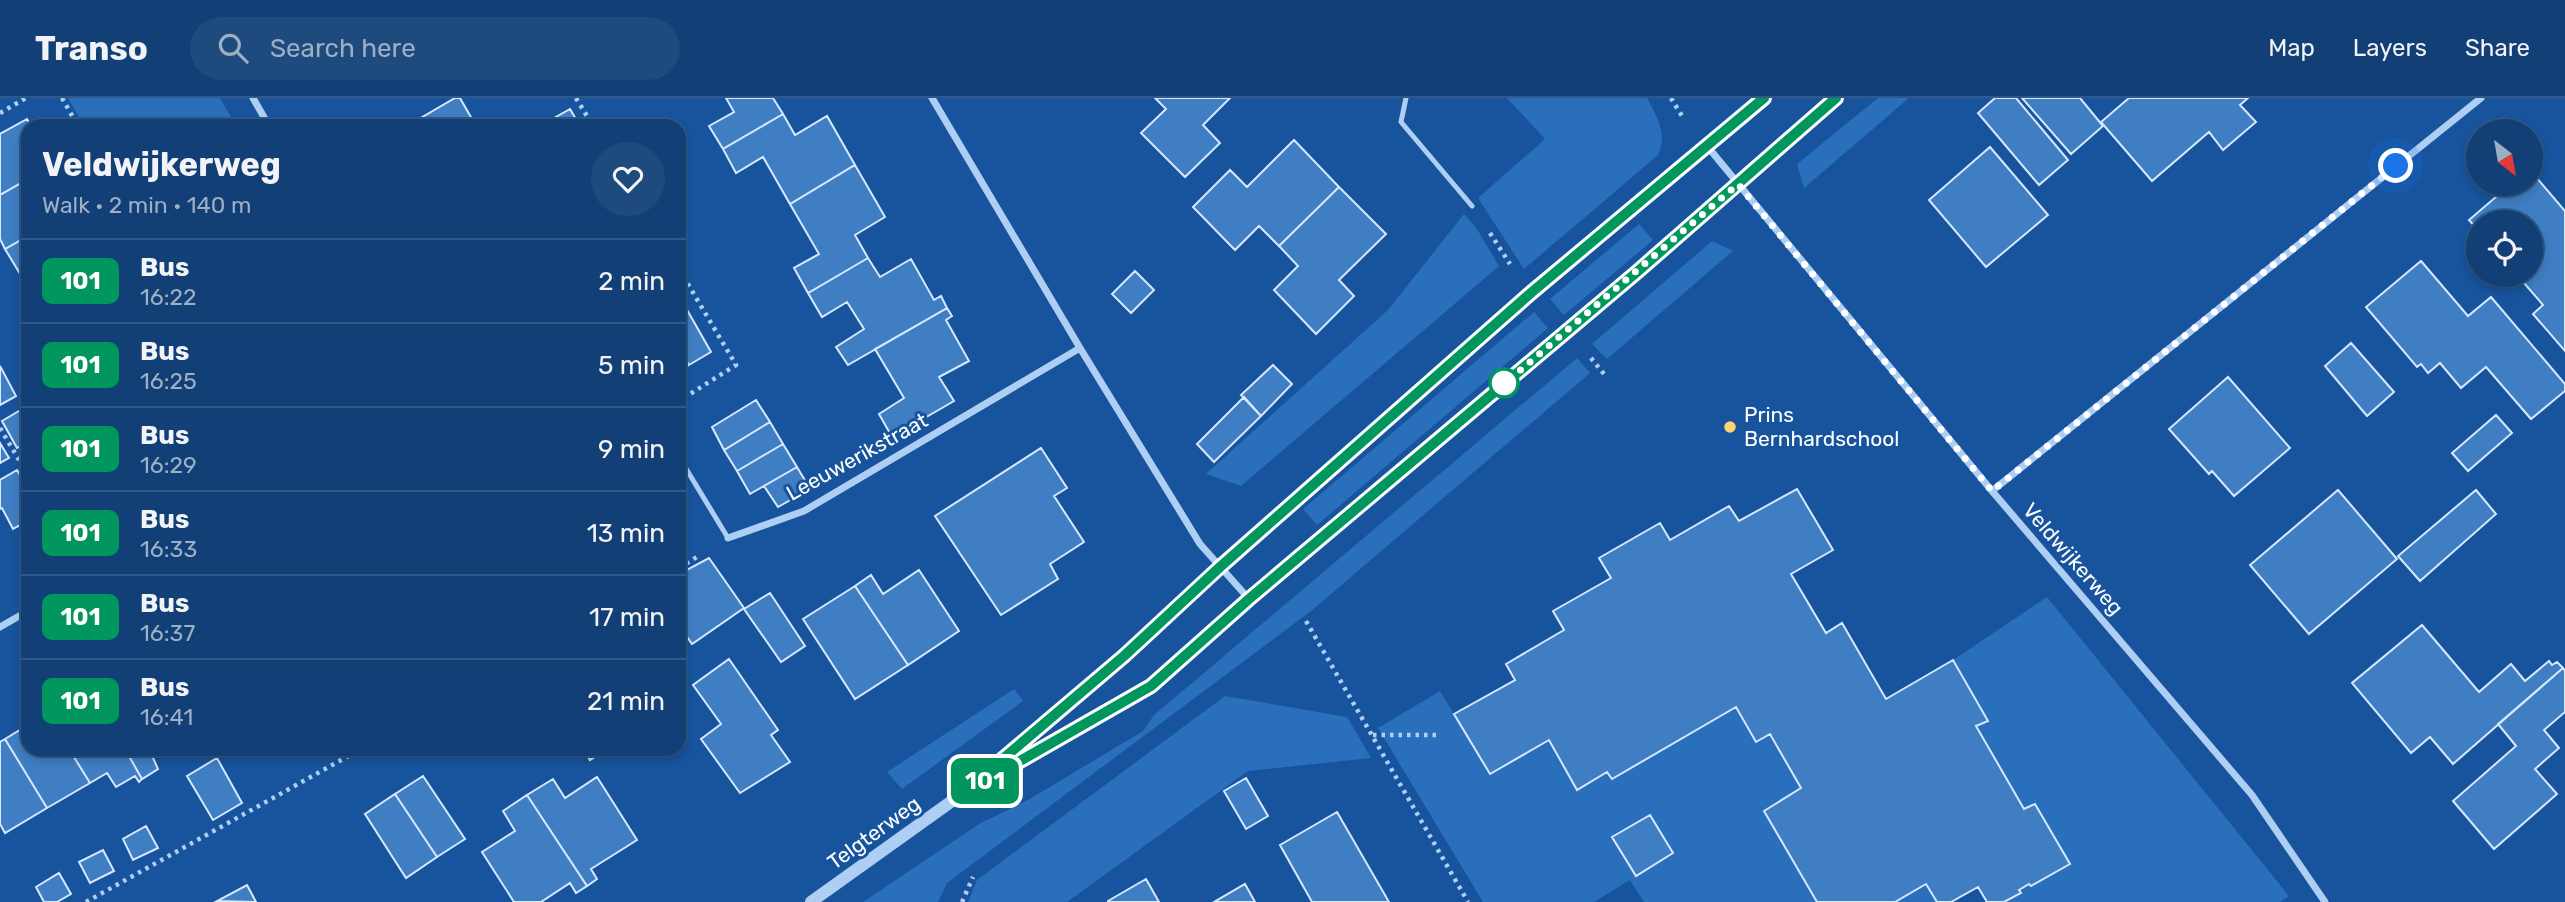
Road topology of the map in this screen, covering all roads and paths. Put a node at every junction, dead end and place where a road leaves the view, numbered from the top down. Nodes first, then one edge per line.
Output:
1 (26, 98) edge
2 (62, 98) edge
3 (253, 98) edge
4 (576, 98) edge
5 (932, 98) edge
6 (1405, 98) edge
7 (1763, 98) edge
8 (1836, 98) edge
9 (2481, 98) edge
10 (0, 113) edge
11 (74, 119) edge
12 (265, 119) edge
13 (589, 119) edge
14 (1707, 146) junction
15 (1738, 184) junction
16 (1472, 206) joint
17 (686, 282) edge
18 (1532, 292) junction
19 (1080, 348) junction
20 (686, 397) edge
21 (0, 428) edge
22 (21, 463) edge
23 (686, 469) edge
24 (1992, 491) junction
25 (728, 538) joint
26 (1220, 567) junction
27 (1249, 599) junction
28 (21, 615) edge
29 (1306, 621) dead end
30 (0, 627) edge
31 (1372, 735) junction
32 (1437, 735) dead end
33 (348, 756) edge
34 (959, 796) junction
35 (973, 877) dead end
36 (86, 902) edge
37 (811, 902) edge
38 (962, 902) edge
39 (1468, 902) edge
40 (2325, 902) edge

1 - 10 path
2 - 11 path
3 - 12 street
4 - 13 path
5 - 19 street
6 - 16 lane
7 - 14 street, Telgterweg
8 - 15 street, Telgterweg
9 - 24 street
14 - 15 street, Veldwijkerweg
14 - 18 street, Telgterweg
15 - 24 street, Veldwijkerweg
15 - 27 street, Telgterweg
16 - 18 path
17 - 20 path
18 - 26 street, Telgterweg
19 - 25 street, Leeuwerikstraat
19 - 26 street
21 - 22 path
23 - 25 lane, Leeuwerikstraat
24 - 40 street, Veldwijkerweg
26 - 27 street
26 - 34 street, Telgterweg
27 - 34 street, Telgterweg
28 - 30 street
29 - 31 path
31 - 32 path
31 - 39 path
33 - 36 path
34 - 37 street, Telgterweg
35 - 38 path

